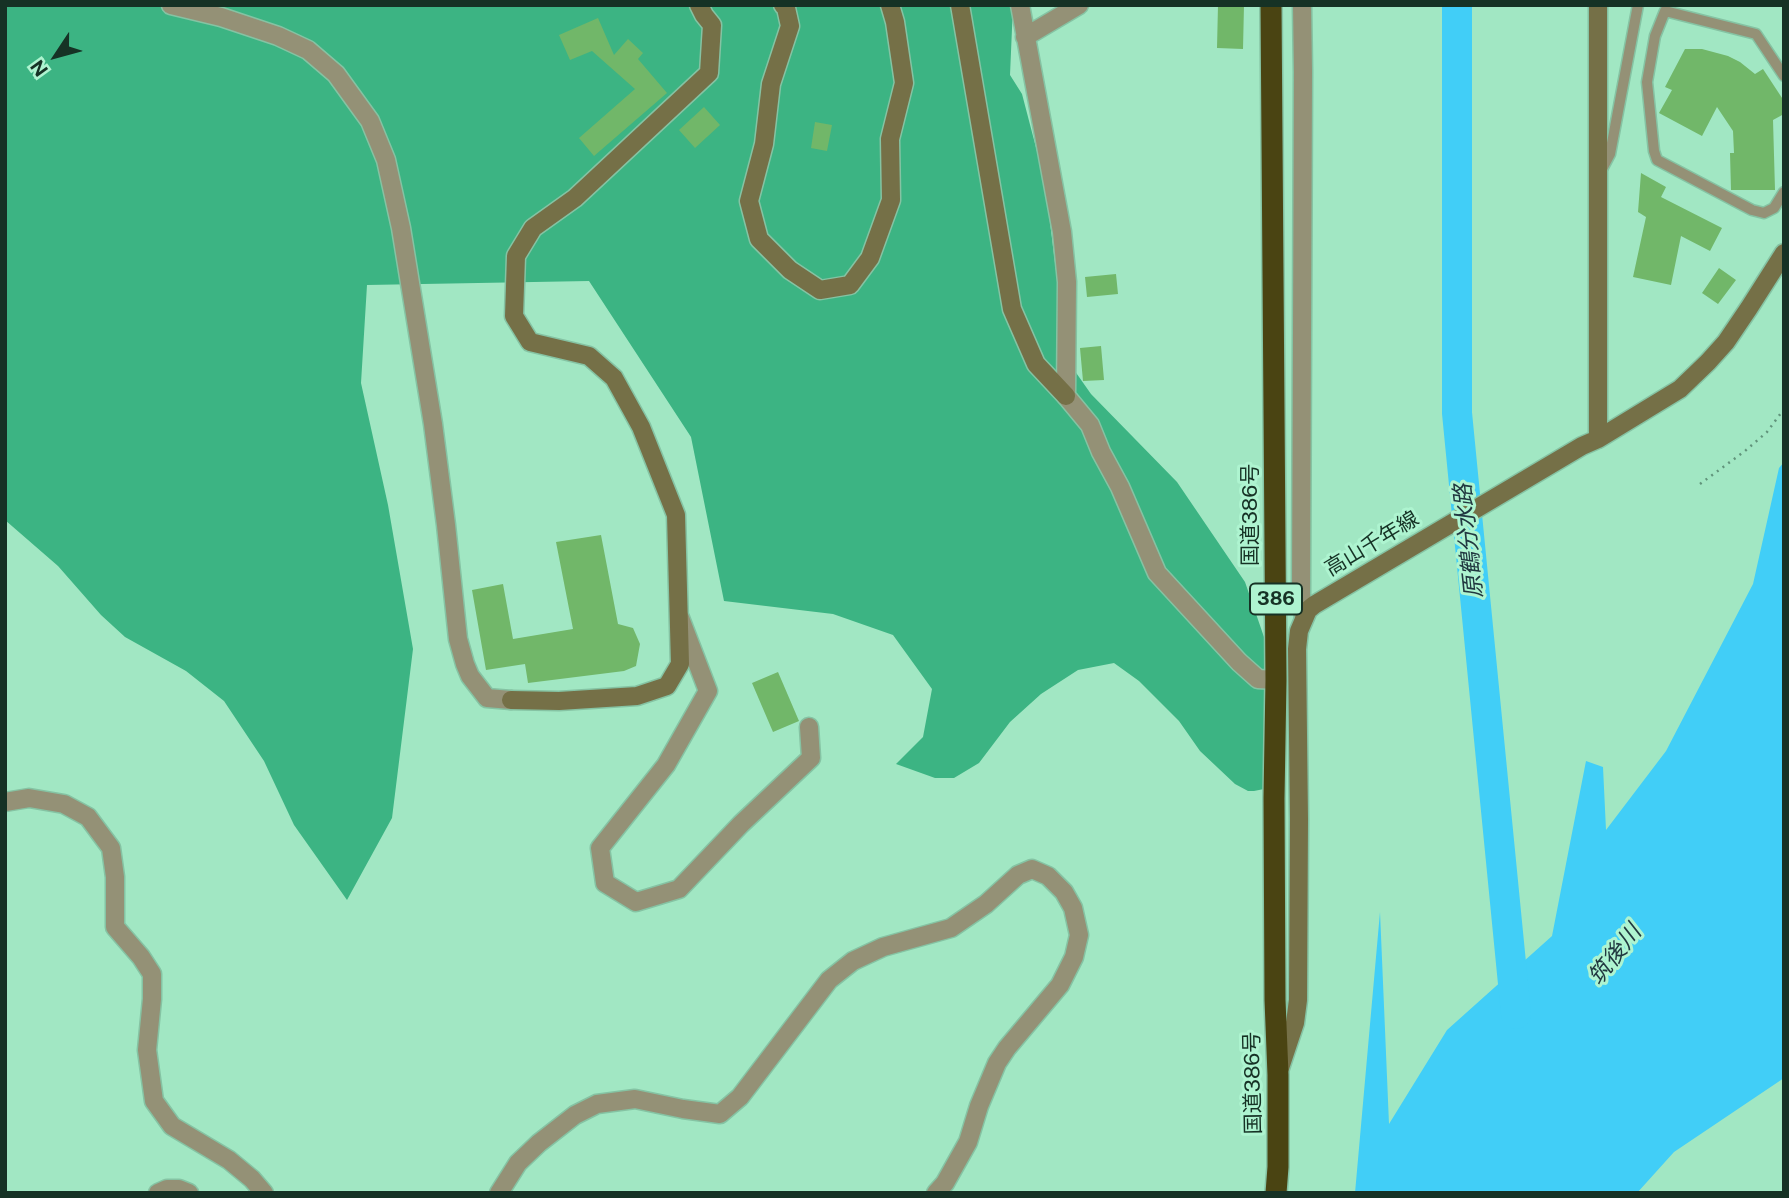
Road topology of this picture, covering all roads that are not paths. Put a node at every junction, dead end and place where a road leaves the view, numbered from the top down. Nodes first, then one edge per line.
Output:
1 (171, 5) edge
2 (699, 5) edge
3 (783, 5) edge
4 (890, 5) edge
5 (960, 5) edge
6 (1020, 5) edge
7 (1079, 5) edge
8 (1271, 5) edge
9 (1302, 5) edge
10 (1598, 5) edge
11 (1638, 5) edge
12 (1025, 37) junction
13 (1784, 76) edge
14 (1599, 177) junction
15 (1784, 192) edge
16 (1784, 253) edge
17 (1066, 396) junction
18 (1590, 443) junction
19 (1309, 611) junction
20 (679, 614) junction
21 (1276, 680) junction
22 (809, 727) dead end
23 (5, 802) edge
24 (1278, 1074) junction
25 (158, 1193) edge
26 (189, 1193) edge
27 (264, 1193) edge
28 (499, 1193) edge
29 (936, 1193) edge
30 (1276, 1193) edge

1 - 20 street
2 - 20 street
3 - 4 street
5 - 17 street
6 - 12 street
7 - 12 street
8 - 21 highway, 国道386号 / 386
9 - 19 street
10 - 14 street
11 - 14 lane
12 - 17 street
13 - 15 lane
14 - 18 street
16 - 18 street, 高山千年線
17 - 21 street
18 - 19 street, 高山千年線
19 - 24 street
20 - 22 street
21 - 24 highway, 国道386号 / 386
23 - 27 street
24 - 30 highway, 国道386号 / 386
25 - 26 street
28 - 29 street

